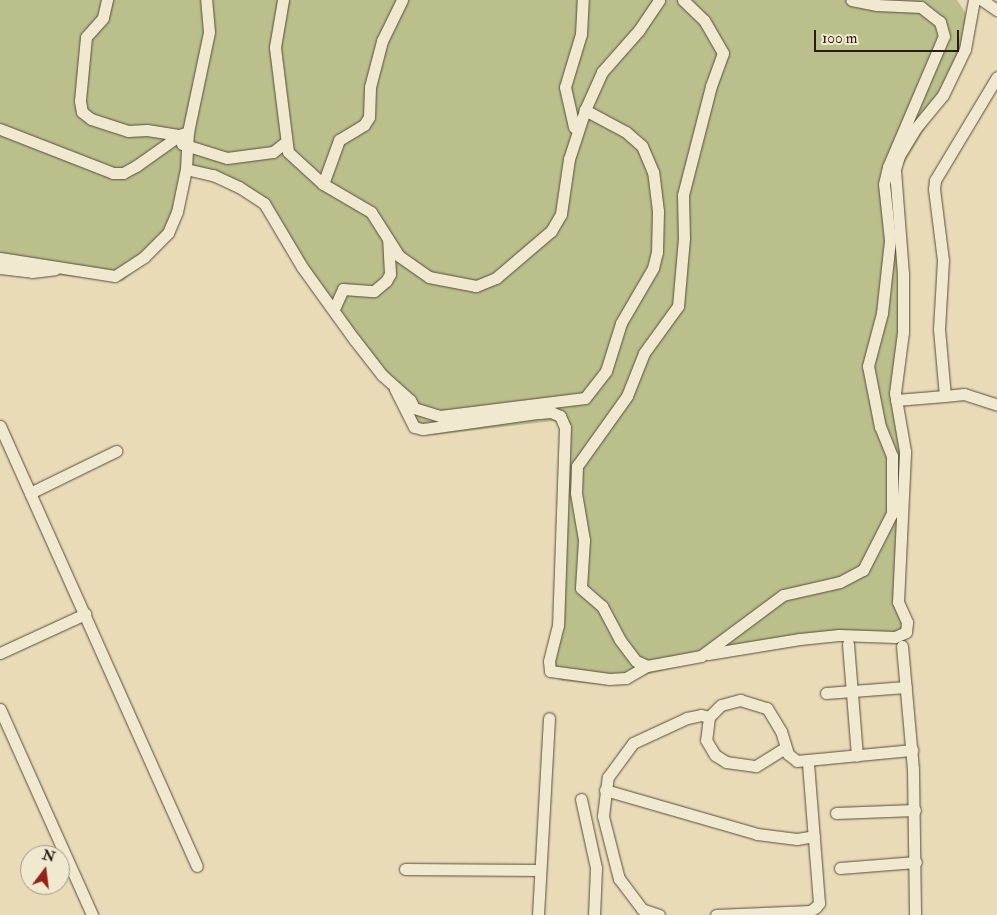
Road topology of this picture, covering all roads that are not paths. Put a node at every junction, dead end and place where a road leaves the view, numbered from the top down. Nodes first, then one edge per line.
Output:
1 (107, 0) edge
2 (206, 0) edge
3 (283, 0) edge
4 (402, 0) edge
5 (583, 0) edge
6 (659, 0) edge
7 (683, 0) edge
8 (851, 0) edge
9 (974, 0) edge
10 (982, 0) edge
11 (926, 4) edge
12 (997, 10) edge
13 (997, 77) edge
14 (586, 110) junction
15 (576, 125) junction
16 (0, 129) edge
17 (182, 138) junction
18 (286, 142) junction
19 (186, 169) junction
20 (323, 184) junction
21 (388, 238) junction
22 (0, 258) edge
23 (60, 266) junction
24 (0, 268) edge
25 (334, 309) junction
26 (394, 387) junction
27 (945, 396) junction
28 (896, 397) junction
29 (997, 405) edge
30 (0, 426) edge
31 (116, 452) dead end
32 (30, 493) junction
33 (85, 614) junction
34 (848, 644) dead end
35 (902, 646) dead end
36 (0, 653) edge
37 (701, 655) junction
38 (647, 666) junction
39 (906, 687) junction
40 (852, 690) junction
41 (826, 693) dead end
42 (0, 709) edge
43 (709, 717) junction
44 (549, 718) dead end
45 (785, 748) junction
46 (912, 750) junction
47 (857, 756) junction
48 (808, 762) junction
49 (605, 790) junction
50 (581, 799) dead end
51 (915, 810) junction
52 (836, 813) dead end
53 (814, 836) junction
54 (916, 862) junction
55 (197, 866) dead end
56 (840, 868) dead end
57 (406, 869) dead end
58 (540, 870) junction
59 (92, 915) edge
60 (538, 915) edge
61 (594, 915) edge
62 (659, 915) edge
63 (716, 915) edge
64 (915, 915) edge

1 - 17 street
2 - 17 street
3 - 18 street
4 - 20 street
5 - 15 street
6 - 14 street
7 - 38 street
8 - 11 street
9 - 28 street
10 - 12 street
11 - 37 street
13 - 27 street
14 - 15 street
14 - 26 street
15 - 21 street
16 - 17 street
17 - 18 street
17 - 19 street
18 - 20 street
19 - 23 street
19 - 25 street
20 - 21 street
21 - 25 street
22 - 23 street
23 - 24 street
25 - 26 street
26 - 38 street
27 - 28 street
27 - 29 street
28 - 37 street
30 - 32 street
31 - 32 street
32 - 33 street
33 - 36 street
33 - 55 street
34 - 40 street
35 - 39 street
37 - 38 street
39 - 40 street
39 - 46 street
40 - 41 street
40 - 47 street
42 - 59 street
43 - 45 street
43 - 45 street
43 - 49 street
44 - 58 street
45 - 48 street
46 - 47 street
46 - 51 street
47 - 48 street
48 - 53 street
49 - 53 street
49 - 62 street
50 - 61 street
51 - 52 street
51 - 54 street
53 - 63 street
54 - 56 street
54 - 64 street
57 - 58 street
58 - 60 street

